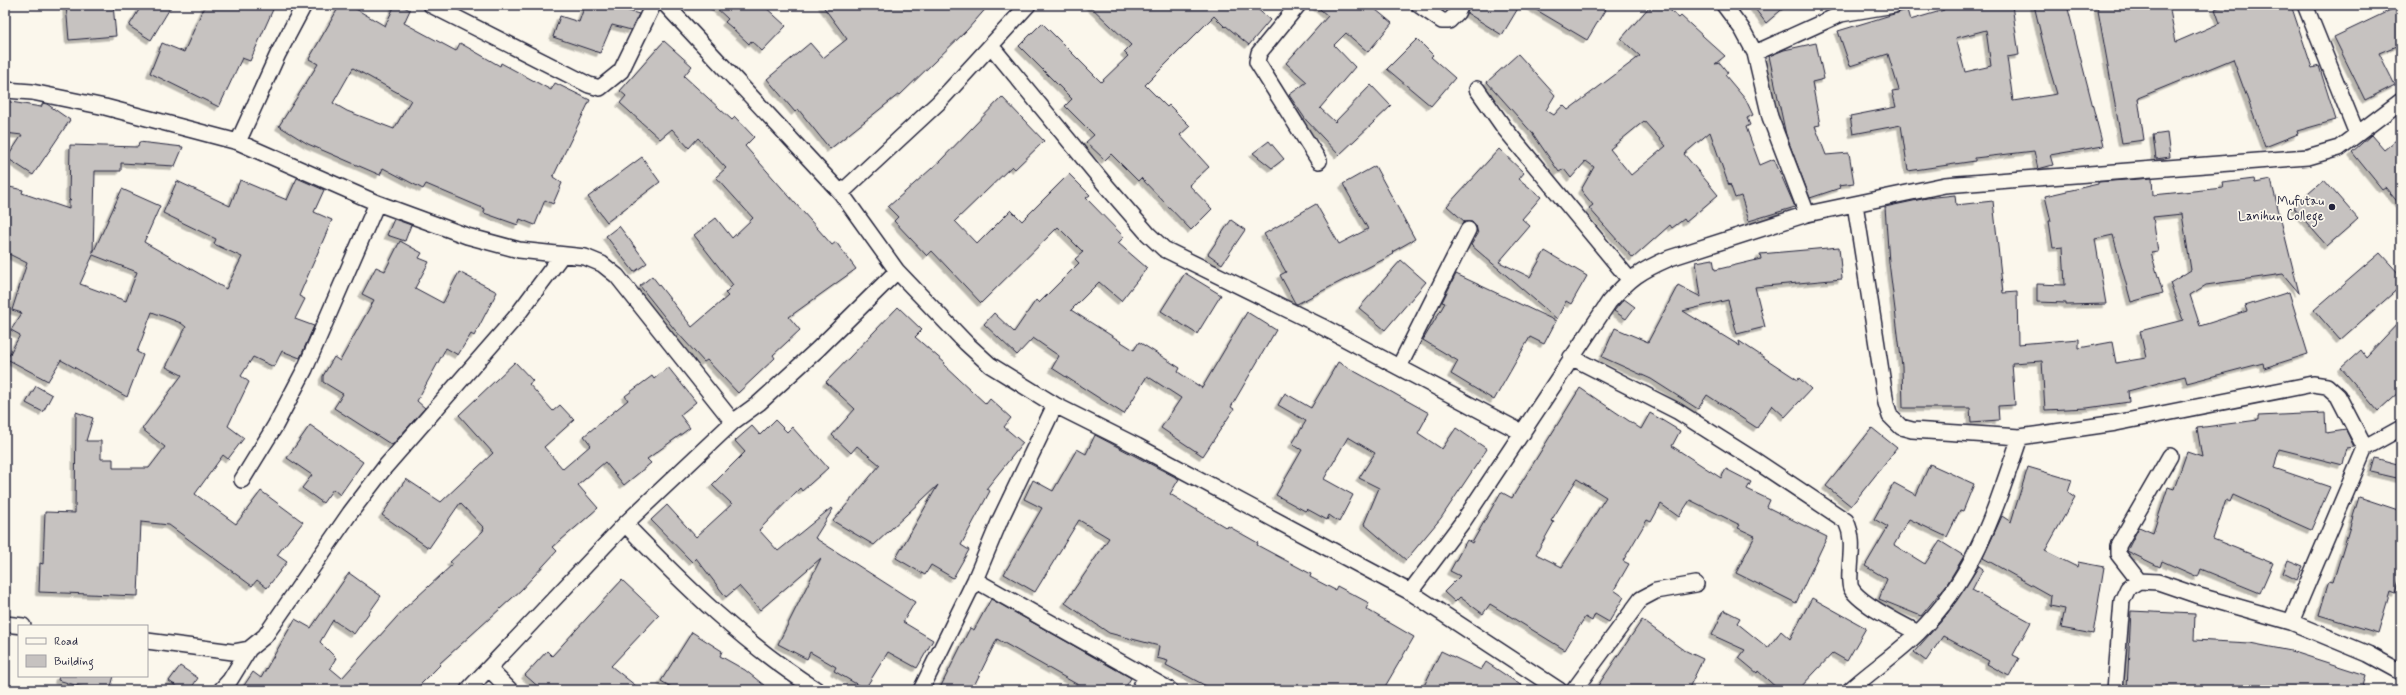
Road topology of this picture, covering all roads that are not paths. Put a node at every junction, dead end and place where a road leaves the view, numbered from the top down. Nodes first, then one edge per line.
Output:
1 (304, 5) edge
2 (431, 5) edge
3 (653, 5) edge
4 (666, 5) edge
5 (1028, 5) edge
6 (1298, 5) edge
7 (1419, 5) edge
8 (1461, 5) edge
9 (1724, 5) edge
10 (1894, 5) edge
11 (2305, 5) edge
12 (992, 47) junction
13 (1755, 53) junction
14 (1476, 89) dead end
15 (5, 90) edge
16 (2401, 101) edge
17 (2357, 134) junction
18 (238, 142) junction
19 (1319, 161) dead end
20 (841, 193) junction
21 (377, 204) junction
22 (1856, 204) junction
23 (1807, 214) junction
24 (1468, 230) dead end
25 (562, 254) junction
26 (897, 271) junction
27 (1629, 279) junction
28 (1571, 357) junction
29 (1399, 367) junction
30 (1055, 405) junction
31 (734, 422) junction
32 (2401, 428) edge
33 (1523, 433) junction
34 (2020, 437) junction
35 (2365, 448) junction
36 (2170, 456) dead end
37 (242, 480) dead end
38 (625, 524) junction
39 (975, 580) junction
40 (2139, 581) junction
41 (1696, 584) dead end
42 (1410, 592) junction
43 (2291, 622) junction
44 (5, 624) edge
45 (18, 625) edge
46 (1918, 633) junction
47 (148, 641) edge
48 (249, 649) junction
49 (489, 669) junction
50 (2401, 672) edge
51 (1143, 684) edge
52 (221, 690) edge
53 (468, 690) edge
54 (510, 690) edge
55 (817, 690) edge
56 (921, 690) edge
57 (1170, 690) edge
58 (1558, 690) edge
59 (1574, 690) edge
60 (1850, 690) edge
61 (2115, 690) edge

1 - 18 street
2 - 3 street
4 - 20 street
5 - 12 street
6 - 19 street
7 - 8 street
9 - 13 street
10 - 13 street
11 - 17 street
12 - 20 street
12 - 29 street
13 - 23 street
14 - 27 street
15 - 18 street
16 - 17 street
17 - 22 street
18 - 21 street
20 - 26 street
21 - 25 street
21 - 37 street
22 - 23 street
22 - 34 street
23 - 27 street
24 - 29 street
25 - 31 street
25 - 48 street
26 - 30 street
26 - 31 street
27 - 28 street
28 - 33 street
28 - 46 street
29 - 33 street
30 - 39 street
30 - 42 street
31 - 38 street
32 - 35 street
33 - 42 street
34 - 35 street
34 - 46 street
35 - 43 street
36 - 40 street
38 - 49 street
38 - 55 street
39 - 51 street
39 - 56 street
40 - 43 street
40 - 61 street
41 - 59 street
42 - 58 street
43 - 50 street
44 - 45 street
46 - 60 street
47 - 48 street
48 - 52 street
49 - 53 street
49 - 54 street
51 - 57 street

